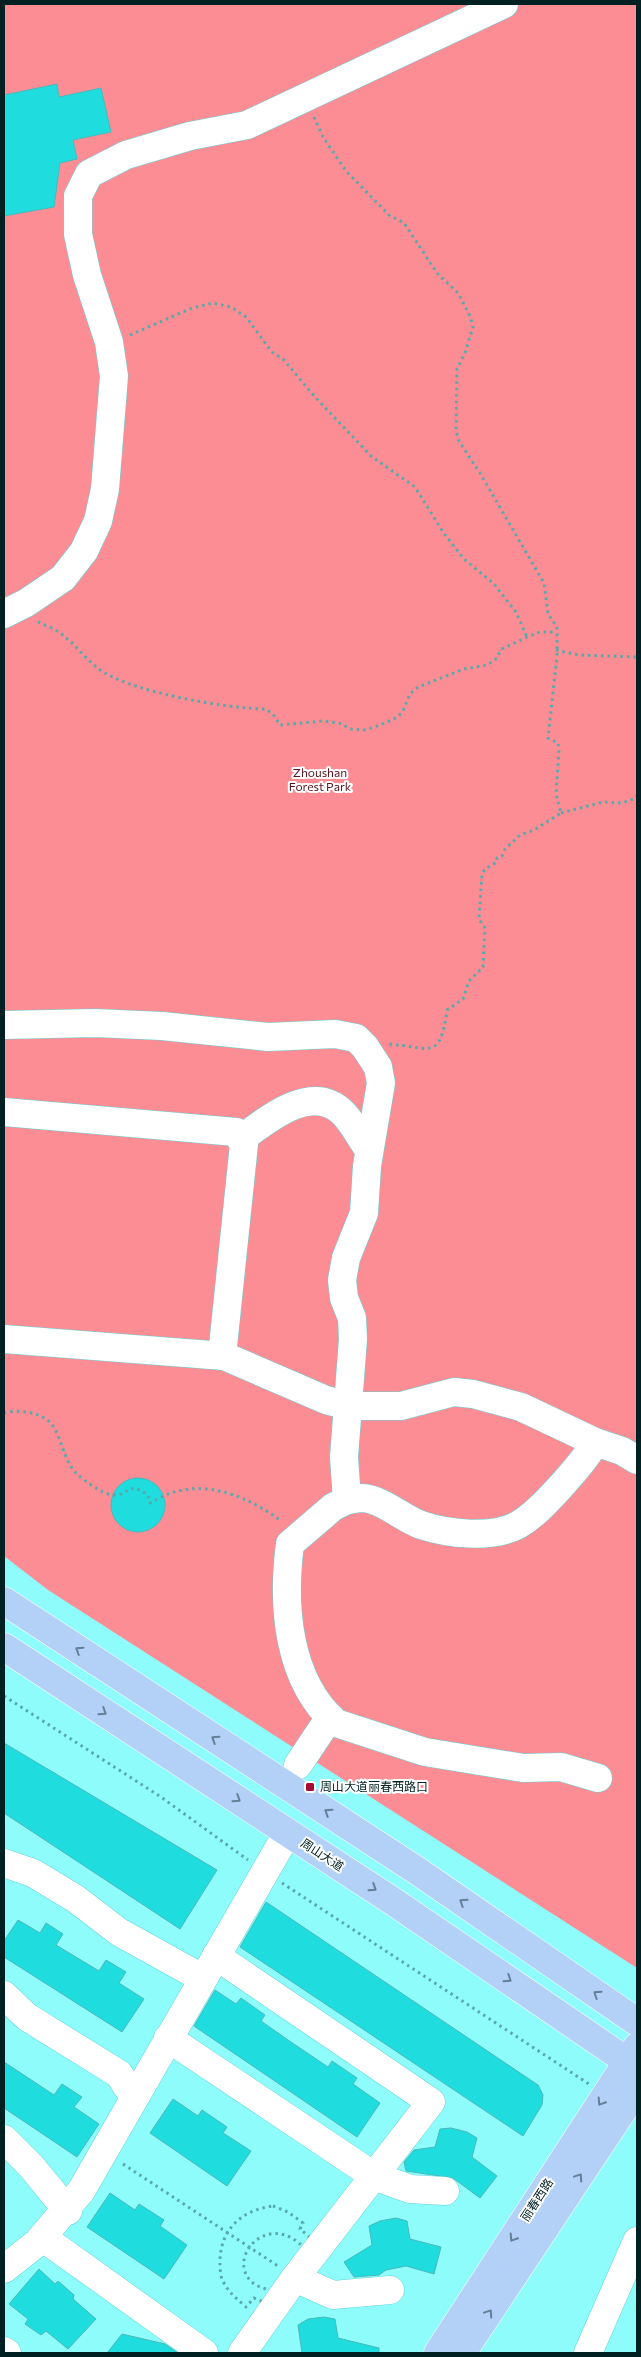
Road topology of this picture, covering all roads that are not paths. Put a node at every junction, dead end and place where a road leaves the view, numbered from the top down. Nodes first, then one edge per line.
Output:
1 (504, 4) edge
2 (14, 609) edge
3 (4, 1025) edge
4 (4, 1112) edge
5 (241, 1139) junction
6 (369, 1150) junction
7 (4, 1338) edge
8 (222, 1356) junction
9 (348, 1406) junction
10 (595, 1442) junction
11 (637, 1460) edge
12 (347, 1500) junction
13 (4, 1601) edge
14 (4, 1646) edge
15 (330, 1717) junction
16 (298, 1765) dead end
17 (598, 1778) dead end
18 (288, 1832) junction
19 (4, 1863) edge
20 (209, 1967) junction
21 (4, 1995) edge
22 (637, 2022) edge
23 (168, 2038) junction
24 (634, 2059) edge
25 (637, 2089) edge
26 (137, 2093) junction
27 (4, 2139) edge
28 (374, 2176) junction
29 (445, 2191) dead end
30 (67, 2210) junction
31 (42, 2237) junction
32 (637, 2242) edge
33 (6, 2261) edge
34 (295, 2278) junction
35 (390, 2290) dead end
36 (4, 2351) edge
37 (7, 2353) edge
38 (204, 2353) edge
39 (242, 2353) edge
40 (438, 2353) edge
41 (462, 2353) edge
42 (588, 2353) edge

1 - 2 lane
3 - 6 lane
4 - 5 lane
5 - 6 lane
5 - 8 lane
6 - 9 lane
7 - 8 lane
8 - 9 lane
9 - 10 lane
9 - 12 lane
10 - 11 lane
10 - 12 lane
12 - 15 lane
22 -> 13 main road
14 -> 18 main road, 周山大道
15 - 16 lane
15 - 17 lane
18 - 20 lane
18 -> 24 main road, 周山大道
19 - 20 lane
20 - 23 lane
20 - 28 lane
21 - 26 lane
23 - 26 lane
23 - 28 lane
24 -> 40 main road, 丽春西路
41 -> 25 main road, 丽春西路
26 - 30 lane
27 - 30 lane
28 - 29 lane
28 - 34 lane
30 - 31 lane
31 - 33 lane
31 - 38 lane
32 - 42 lane
34 - 35 lane
34 - 39 lane
36 - 37 lane

